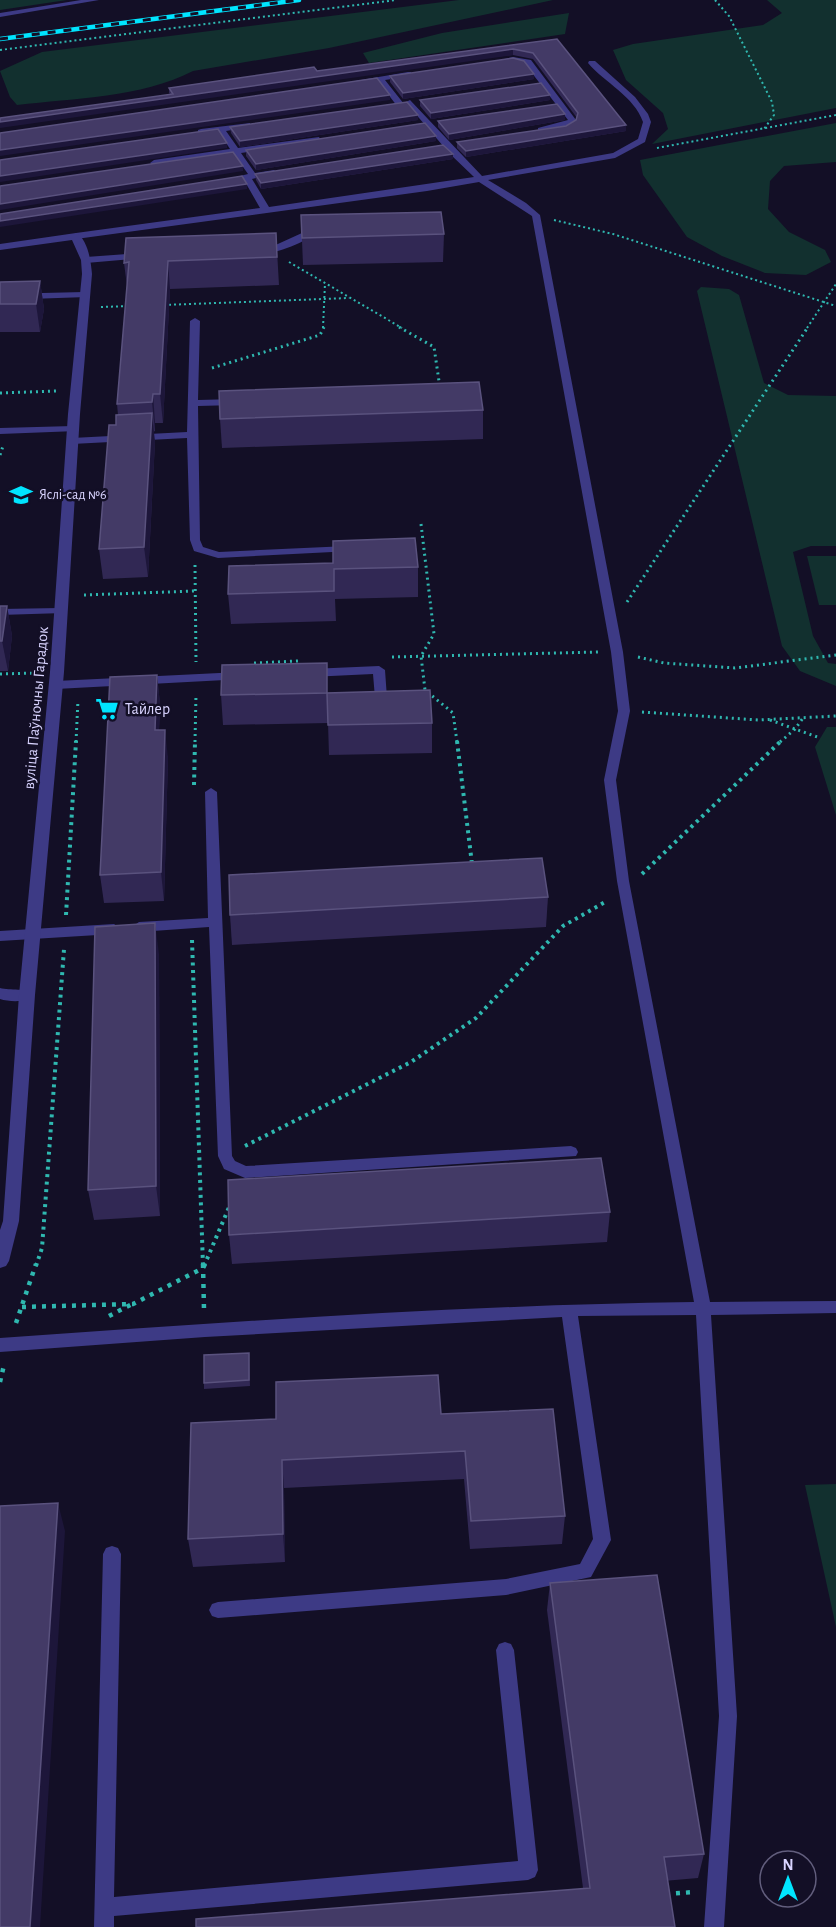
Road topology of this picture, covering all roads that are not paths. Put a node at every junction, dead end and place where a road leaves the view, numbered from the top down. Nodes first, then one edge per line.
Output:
1 (95, 0) edge
2 (0, 15) edge
3 (491, 62) edge
4 (592, 63) dead end
5 (413, 73) edge
6 (380, 78) junction
7 (344, 83) edge
8 (543, 83) junction
9 (532, 85) edge
10 (421, 101) edge
11 (410, 102) junction
12 (400, 104) junction
13 (559, 104) junction
14 (389, 105) edge
15 (547, 106) edge
16 (441, 122) edge
17 (429, 123) junction
18 (254, 124) edge
19 (417, 125) edge
20 (220, 129) junction
21 (530, 131) edge
22 (186, 134) edge
23 (326, 138) edge
24 (460, 143) edge
25 (448, 145) junction
26 (437, 147) edge
27 (235, 151) junction
28 (141, 165) edge
29 (288, 171) edge
30 (250, 177) junction
31 (480, 178) junction
32 (224, 181) edge
33 (266, 210) junction
34 (328, 229) edge
35 (76, 236) junction
36 (0, 247) edge
37 (247, 252) edge
38 (152, 256) edge
39 (86, 260) junction
40 (84, 295) junction
41 (0, 297) edge
42 (195, 321) dead end
43 (252, 401) edge
44 (193, 403) junction
45 (0, 431) edge
46 (72, 435) junction
47 (192, 435) junction
48 (348, 549) edge
49 (60, 611) junction
50 (0, 612) edge
51 (299, 674) edge
52 (253, 676) edge
53 (56, 685) junction
54 (381, 698) edge
55 (211, 792) dead end
56 (214, 922) junction
57 (34, 935) junction
58 (0, 936) edge
59 (0, 993) edge
60 (27, 995) junction
61 (572, 1152) dead end
62 (0, 1261) edge
63 (836, 1307) edge
64 (703, 1308) junction
65 (569, 1310) junction
66 (0, 1345) edge
67 (112, 1554) dead end
68 (218, 1610) dead end
69 (505, 1650) dead end
70 (105, 1907) junction
71 (104, 1927) edge
72 (714, 1927) edge

1 - 2 lane
3 - 8 lane
4 - 31 lane
5 - 6 lane
6 - 7 lane
6 - 12 lane
8 - 9 lane
8 - 13 lane
10 - 11 lane
11 - 12 lane
11 - 17 lane
12 - 14 lane
13 - 15 lane
13 - 21 lane
16 - 17 lane
17 - 19 lane
17 - 25 lane
18 - 20 lane
20 - 22 lane
20 - 27 lane
23 - 27 lane
24 - 25 lane
25 - 26 lane
25 - 31 lane
27 - 28 lane
27 - 30 lane
29 - 30 lane
30 - 32 lane
30 - 33 lane
31 - 33 lane
31 - 64 lane
33 - 35 lane
34 - 37 lane
35 - 36 street
35 - 39 street, вуліца Паўночны Гарадок
38 - 39 lane
39 - 40 street, вуліца Паўночны Гарадок
40 - 41 lane
40 - 46 street, вуліца Паўночны Гарадок
42 - 44 lane
43 - 44 lane
44 - 47 lane
45 - 46 lane
46 - 47 lane
46 - 49 street, вуліца Паўночны Гарадок
47 - 48 lane
49 - 50 lane
49 - 53 street, вуліца Паўночны Гарадок
51 - 54 lane
52 - 53 lane
53 - 57 street, вуліца Паўночны Гарадок
55 - 56 lane
56 - 57 lane
56 - 61 lane
57 - 58 lane
57 - 60 street, вуліца Паўночны Гарадок
59 - 60 lane
60 - 62 street, вуліца Паўночны Гарадок
63 - 64 lane
64 - 65 lane
64 - 72 lane
65 - 66 lane
65 - 68 lane
67 - 70 lane
69 - 70 lane
70 - 71 lane

